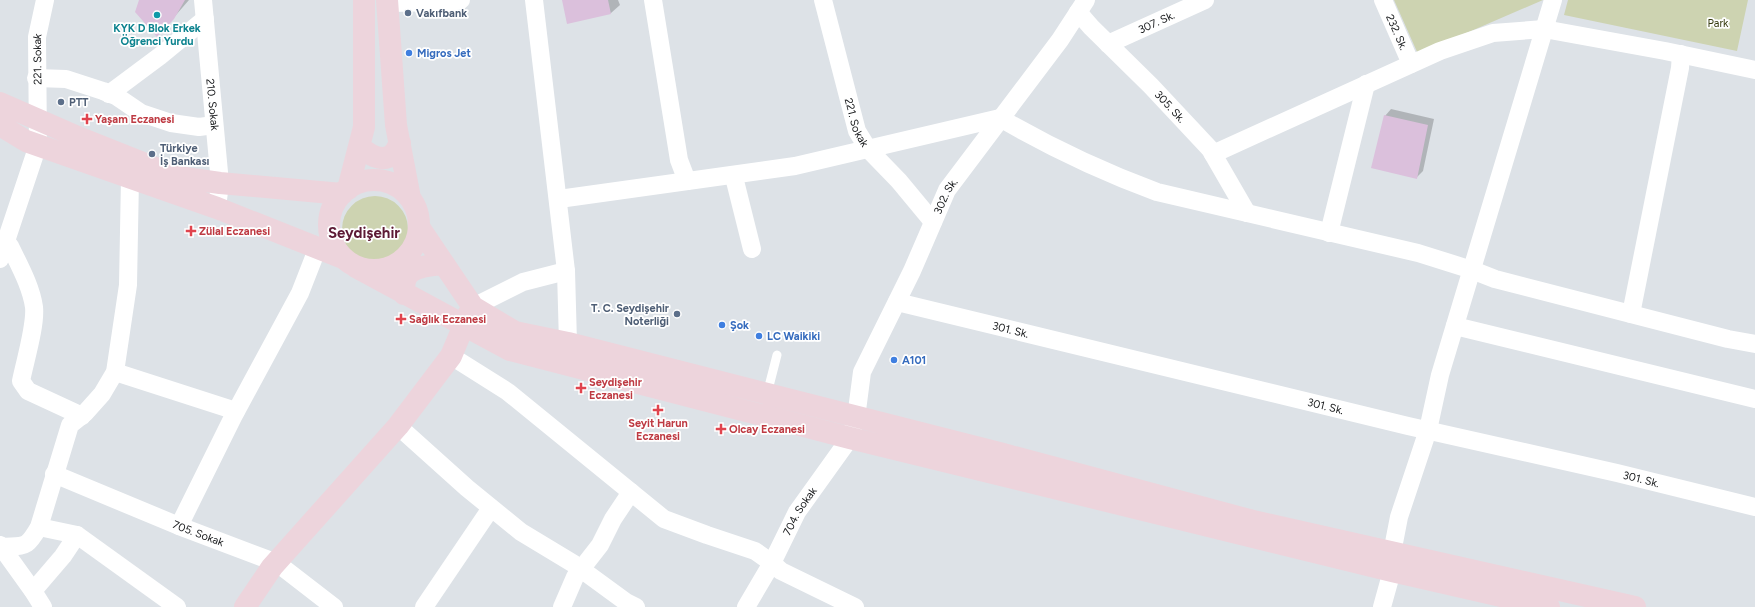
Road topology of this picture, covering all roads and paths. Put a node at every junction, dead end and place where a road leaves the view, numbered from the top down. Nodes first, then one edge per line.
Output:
1 (46, 0) edge
2 (203, 0) edge
3 (364, 0) edge
4 (461, 0) edge
5 (534, 0) edge
6 (653, 0) edge
7 (823, 0) edge
8 (1205, 0) edge
9 (1383, 0) edge
10 (1553, 0) edge
11 (387, 2) edge
12 (1082, 6) edge
13 (205, 19) junction
14 (1544, 29) junction
15 (1108, 44) junction
16 (1681, 54) junction
17 (1411, 64) junction
18 (1755, 70) edge
19 (36, 78) junction
20 (1366, 84) junction
21 (109, 94) junction
22 (0, 103) edge
23 (1000, 118) junction
24 (39, 120) junction
25 (214, 125) junction
26 (0, 126) edge
27 (400, 143) junction
28 (38, 145) junction
29 (359, 146) junction
30 (868, 149) junction
31 (1213, 154) junction
32 (130, 178) junction
33 (687, 181) junction
34 (735, 181) junction
35 (220, 183) junction
36 (345, 191) junction
37 (410, 198) junction
38 (559, 201) junction
39 (217, 208) junction
40 (1247, 213) junction
41 (933, 222) junction
42 (419, 227) junction
43 (1329, 232) junction
44 (318, 247) junction
45 (752, 249) dead end
46 (2, 250) edge
47 (350, 262) junction
48 (444, 264) junction
49 (1472, 270) junction
50 (566, 271) junction
51 (404, 294) junction
52 (897, 302) junction
53 (473, 307) junction
54 (1632, 314) junction
55 (463, 326) junction
56 (1455, 326) junction
57 (568, 343) junction
58 (1755, 344) edge
59 (777, 355) dead end
60 (451, 356) junction
61 (115, 372) junction
62 (767, 395) junction
63 (1755, 399) edge
64 (236, 412) junction
65 (82, 416) junction
66 (398, 426) junction
67 (853, 428) junction
68 (1428, 430) junction
69 (54, 474) junction
70 (631, 492) junction
71 (1755, 507) edge
72 (491, 508) junction
73 (179, 526) junction
74 (39, 527) junction
75 (77, 535) junction
76 (1, 546) edge
77 (277, 562) junction
78 (1392, 562) junction
79 (772, 563) junction
80 (581, 569) junction
81 (33, 591) junction
82 (43, 607) edge
83 (177, 607) edge
84 (245, 607) edge
85 (334, 607) edge
86 (424, 607) edge
87 (562, 607) edge
88 (636, 607) edge
89 (746, 607) edge
90 (855, 607) edge
91 (1382, 607) edge
92 (1549, 607) edge
93 (1635, 607) edge

1 - 19 street, 221. Sokak
2 - 13 street, 210. Sokak
3 - 29 main road
4 - 11 street
5 - 38 street
6 - 33 street
7 - 30 street, 221. Sokak
8 - 15 street, 307. Sk.
9 - 17 street, 232. Sk.
10 - 14 street
11 - 27 main road
12 - 15 street, 305. Sk.
12 - 23 street, 302. Sk.
13 - 21 street
13 - 25 street, 210. Sokak
14 - 16 street
14 - 17 street
14 - 49 street
15 - 31 street, 305. Sk.
16 - 18 street
16 - 54 street
17 - 20 street
19 - 21 street
19 - 24 street, 221. Sokak
20 - 31 street
20 - 43 street
21 - 25 street
22 - 24 main road
23 - 30 street
23 - 40 street
23 - 41 street, 302. Sk.
24 - 28 street, 221. Sokak
24 - 35 main road
25 - 35 street, 210. Sokak
26 - 28 main road
27 - 29 main road
27 - 37 main road
28 - 32 main road
28 - 46 street, 221. Sokak
29 - 36 main road
30 - 33 street
30 - 34 street
30 - 41 street, 221. Sokak
31 - 40 street, 305. Sk.
32 - 39 main road
32 - 61 street
33 - 38 street
34 - 38 street
34 - 45 street
35 - 36 main road
35 - 39 street, 210. Sokak
36 - 37 main road
36 - 47 main road
37 - 42 main road
38 - 50 street
39 - 44 main road
40 - 43 street
41 - 52 street, 302. Sk.
42 - 47 main road
42 - 48 main road
43 - 49 street
44 - 47 main road
44 - 64 street
46 - 65 street
47 - 51 main road
48 - 51 main road
48 - 53 main road
49 - 54 street
49 - 56 street
50 - 53 street
50 - 57 street
51 - 55 main road
52 - 67 street, 302. Sk.
52 - 68 street, 301. Sk.
53 - 55 main road
53 - 57 main road
54 - 58 street
55 - 60 main road
55 - 67 main road
56 - 63 street
56 - 68 street
57 - 62 main road
59 - 62 lane
60 - 66 main road
60 - 70 street
61 - 64 street
61 - 65 street
62 - 67 main road
64 - 73 street
65 - 69 street
66 - 72 street
66 - 77 main road
67 - 78 main road
67 - 79 street, 704. Sokak
68 - 71 street, 301. Sk.
68 - 78 street
69 - 73 street, 705. Sokak
69 - 74 street
70 - 79 street
70 - 80 street
72 - 80 street
72 - 86 street
73 - 77 street, 705. Sokak
74 - 75 street
74 - 76 street
75 - 81 street
75 - 83 street
76 - 81 street
77 - 84 main road
77 - 85 street, 705. Sokak
78 - 91 street
78 - 92 main road
78 - 93 main road
79 - 89 street, 704. Sokak
79 - 90 street
80 - 87 street
80 - 88 street
81 - 82 street

